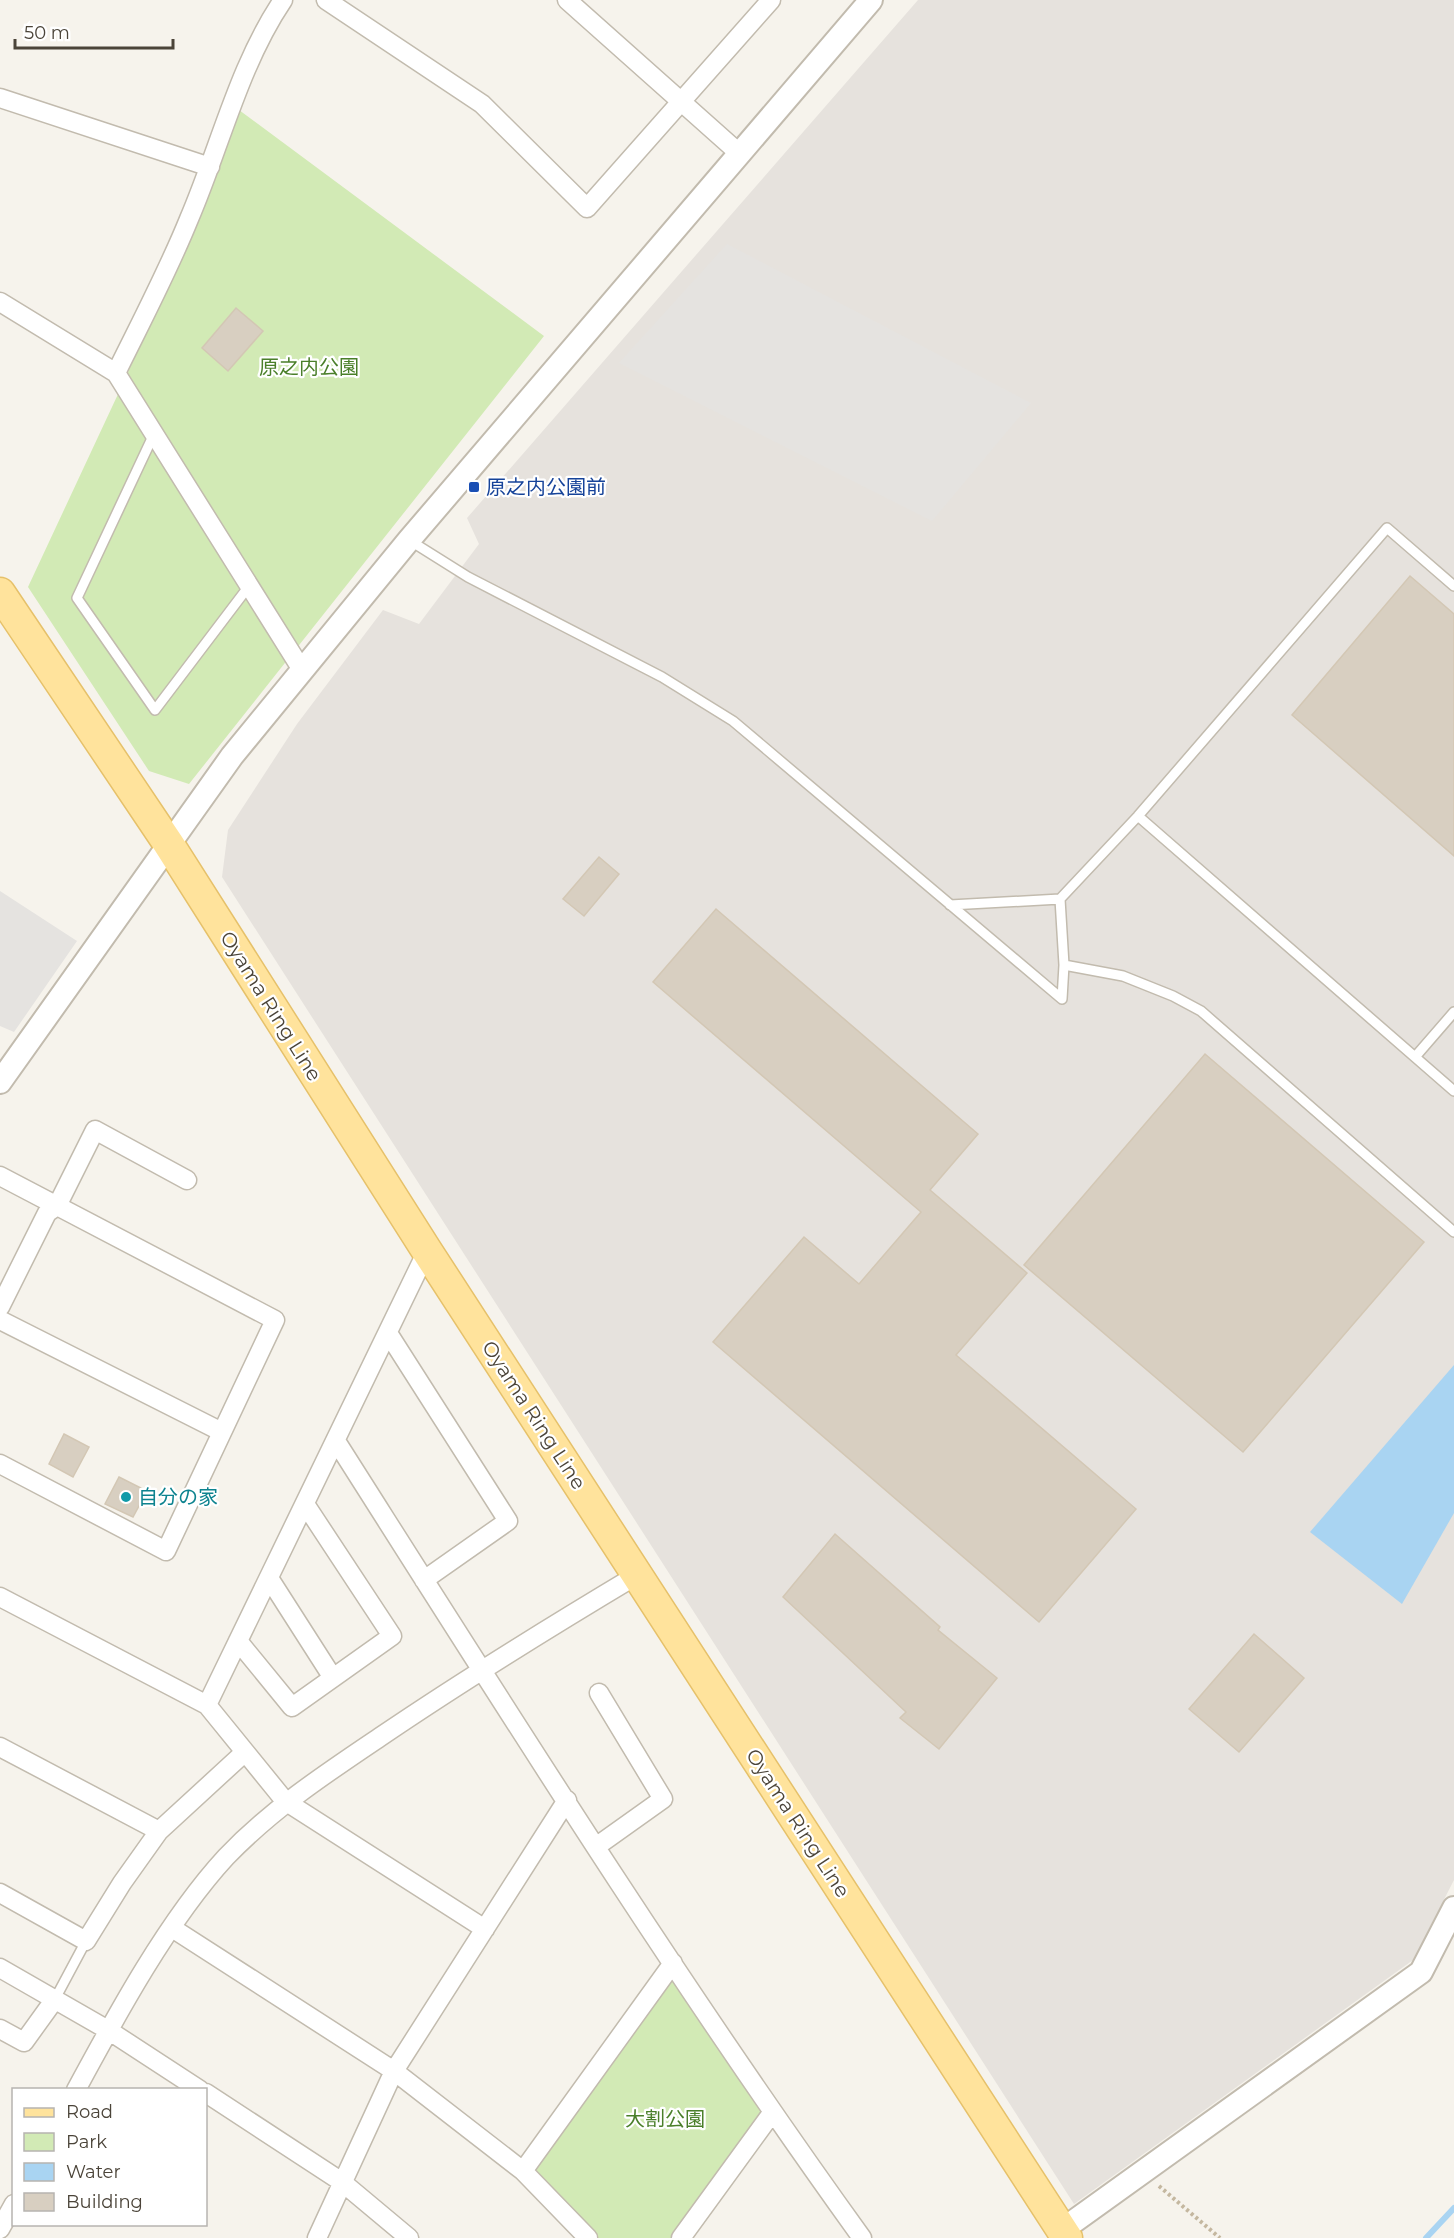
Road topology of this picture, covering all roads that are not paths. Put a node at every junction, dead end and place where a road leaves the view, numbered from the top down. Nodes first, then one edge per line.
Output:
1 (283, 0) edge
2 (326, 0) edge
3 (567, 0) edge
4 (771, 0) edge
5 (871, 0) edge
6 (0, 98) edge
7 (681, 102) junction
8 (740, 154) junction
9 (210, 167) junction
10 (0, 302) edge
11 (116, 373) junction
12 (154, 434) junction
13 (409, 540) junction
14 (249, 586) junction
15 (1454, 586) edge
16 (0, 592) edge
17 (302, 670) junction
18 (1138, 816) junction
19 (168, 843) junction
20 (1060, 899) junction
21 (950, 905) junction
22 (1064, 965) junction
23 (1454, 1012) edge
24 (1415, 1057) junction
25 (0, 1082) edge
26 (1454, 1091) edge
27 (0, 1176) edge
28 (187, 1180) dead end
29 (57, 1206) junction
30 (1454, 1232) edge
31 (428, 1251) junction
32 (0, 1307) edge
33 (0, 1320) edge
34 (388, 1333) junction
35 (222, 1432) junction
36 (336, 1441) junction
37 (0, 1464) edge
38 (305, 1504) junction
39 (637, 1575) junction
40 (269, 1578) junction
41 (424, 1580) junction
42 (0, 1597) edge
43 (238, 1641) junction
44 (480, 1668) junction
45 (333, 1678) junction
46 (598, 1693) dead end
47 (207, 1705) junction
48 (0, 1747) edge
49 (245, 1752) junction
50 (567, 1800) junction
51 (285, 1801) junction
52 (159, 1832) junction
53 (597, 1846) junction
54 (0, 1893) edge
55 (1454, 1908) edge
56 (172, 1928) junction
57 (485, 1929) junction
58 (86, 1941) junction
59 (673, 1963) junction
60 (0, 1968) edge
61 (55, 1999) junction
62 (0, 2029) edge
63 (108, 2030) junction
64 (394, 2071) junction
65 (77, 2088) edge
66 (197, 2088) edge
67 (207, 2094) edge
68 (772, 2114) junction
69 (523, 2171) junction
70 (342, 2182) junction
71 (12, 2208) edge
72 (0, 2229) edge
73 (1060, 2235) edge
74 (317, 2238) edge
75 (409, 2238) edge
76 (588, 2238) edge
77 (681, 2238) edge
78 (862, 2238) edge

1 - 9 street
2 - 7 street
3 - 7 street
4 - 7 street
5 - 8 street
6 - 9 street
7 - 8 street
8 - 13 street
9 - 11 street
10 - 11 street
11 - 12 street
12 - 14 street
12 - 14 lane
13 - 17 street
13 - 21 lane
14 - 17 street
15 - 18 lane
16 - 19 main road, Oyama Ring Line
17 - 19 street
18 - 20 lane
18 - 24 lane
19 - 25 street
19 - 31 main road, Oyama Ring Line
20 - 21 lane
20 - 22 lane
21 - 22 lane
22 - 30 lane
23 - 24 lane
24 - 26 lane
27 - 29 street
28 - 29 street
29 - 32 street
29 - 35 street
31 - 34 street
31 - 39 main road, Oyama Ring Line
33 - 35 street
34 - 36 street
34 - 41 street
35 - 37 street
36 - 38 street
36 - 41 street
38 - 40 street
38 - 45 street
39 - 44 street
39 - 73 main road, Oyama Ring Line
40 - 43 street
40 - 45 street
41 - 44 street
42 - 47 street
43 - 45 street
43 - 47 street
44 - 50 street
44 - 51 street
46 - 53 street
47 - 49 street
48 - 52 street
49 - 51 street
49 - 52 street
50 - 53 street
50 - 57 street
51 - 56 street
51 - 57 street
52 - 58 street
53 - 59 street
54 - 58 street
55 - 73 street
56 - 63 street
56 - 64 street
57 - 64 street
58 - 61 lane
59 - 68 street
59 - 69 street
60 - 61 street
61 - 62 street
61 - 63 street
63 - 65 street
63 - 66 street
64 - 69 street
64 - 70 street
67 - 70 street
68 - 77 street
68 - 78 street
69 - 76 street
70 - 74 street
70 - 75 street
71 - 72 street

